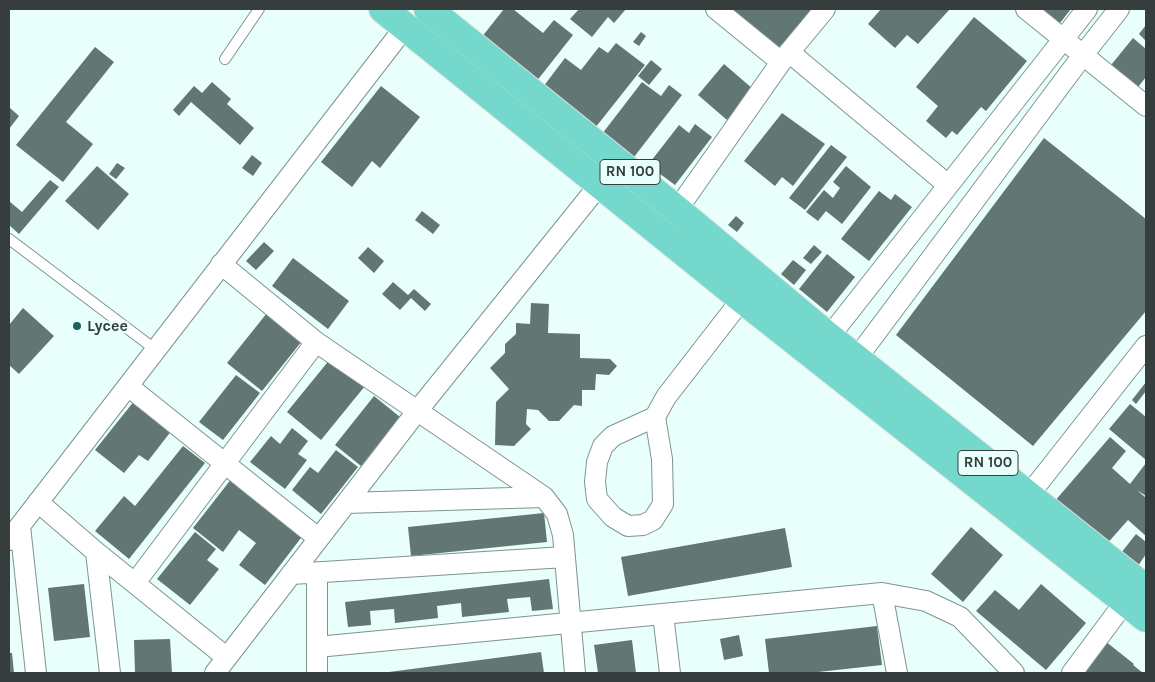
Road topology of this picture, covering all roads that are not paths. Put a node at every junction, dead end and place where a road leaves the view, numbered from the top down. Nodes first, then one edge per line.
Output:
1 (259, 9) edge
2 (383, 9) edge
3 (428, 9) edge
4 (716, 9) edge
5 (825, 9) edge
6 (1026, 9) edge
7 (1087, 9) edge
8 (1119, 9) edge
9 (405, 27) junction
10 (1063, 39) junction
11 (1083, 55) junction
12 (785, 57) junction
13 (225, 59) dead end
14 (1146, 106) edge
15 (600, 184) junction
16 (948, 185) junction
17 (677, 210) junction
18 (9, 239) edge
19 (221, 264) junction
20 (742, 299) junction
21 (829, 337) junction
22 (316, 342) junction
23 (1146, 346) edge
24 (156, 350) junction
25 (857, 358) junction
26 (128, 386) junction
27 (418, 410) junction
28 (655, 417) junction
29 (225, 464) junction
30 (1028, 496) junction
31 (544, 497) junction
32 (38, 502) junction
33 (346, 503) junction
34 (14, 533) edge
35 (318, 538) junction
36 (96, 552) junction
37 (565, 557) junction
38 (317, 573) junction
39 (291, 574) junction
40 (135, 583) junction
41 (1139, 587) edge
42 (882, 593) junction
43 (663, 614) junction
44 (1146, 618) edge
45 (572, 623) junction
46 (317, 647) junction
47 (221, 665) edge
48 (36, 673) edge
49 (110, 673) edge
50 (317, 673) edge
51 (575, 673) edge
52 (670, 673) edge
53 (897, 673) edge
54 (1014, 673) edge
55 (1072, 673) edge

1 - 13 lane
2 - 9 highway
3 - 17 highway, RN 100
4 - 12 street
5 - 12 street
6 - 10 street
7 - 10 street
8 - 11 street
9 - 15 highway
9 - 19 street
10 - 11 street
10 - 16 street
11 - 14 street
11 - 25 street
12 - 16 street
12 - 17 street
15 - 20 highway
15 - 27 street
16 - 21 street
17 - 21 highway, RN 100
18 - 24 lane
19 - 22 street
19 - 24 street
20 - 28 street
20 - 41 highway
21 - 25 highway, RN 100
22 - 27 street
22 - 29 street
23 - 30 street
24 - 26 street
25 - 30 highway, RN 100
26 - 29 street
26 - 32 street
27 - 31 street
27 - 33 street
28 - 28 street
29 - 35 street
29 - 40 street
30 - 41 highway, RN 100
31 - 33 street
31 - 37 street
32 - 34 street
32 - 36 street
33 - 35 street
34 - 48 street
35 - 39 street
36 - 40 street
36 - 49 street
37 - 38 street
37 - 45 street
38 - 39 street
38 - 46 street
39 - 47 street
40 - 47 street
41 - 44 highway
41 - 55 street
42 - 43 street
42 - 53 street
42 - 54 street
43 - 45 street
43 - 52 street
45 - 46 street
45 - 51 street
46 - 50 street

